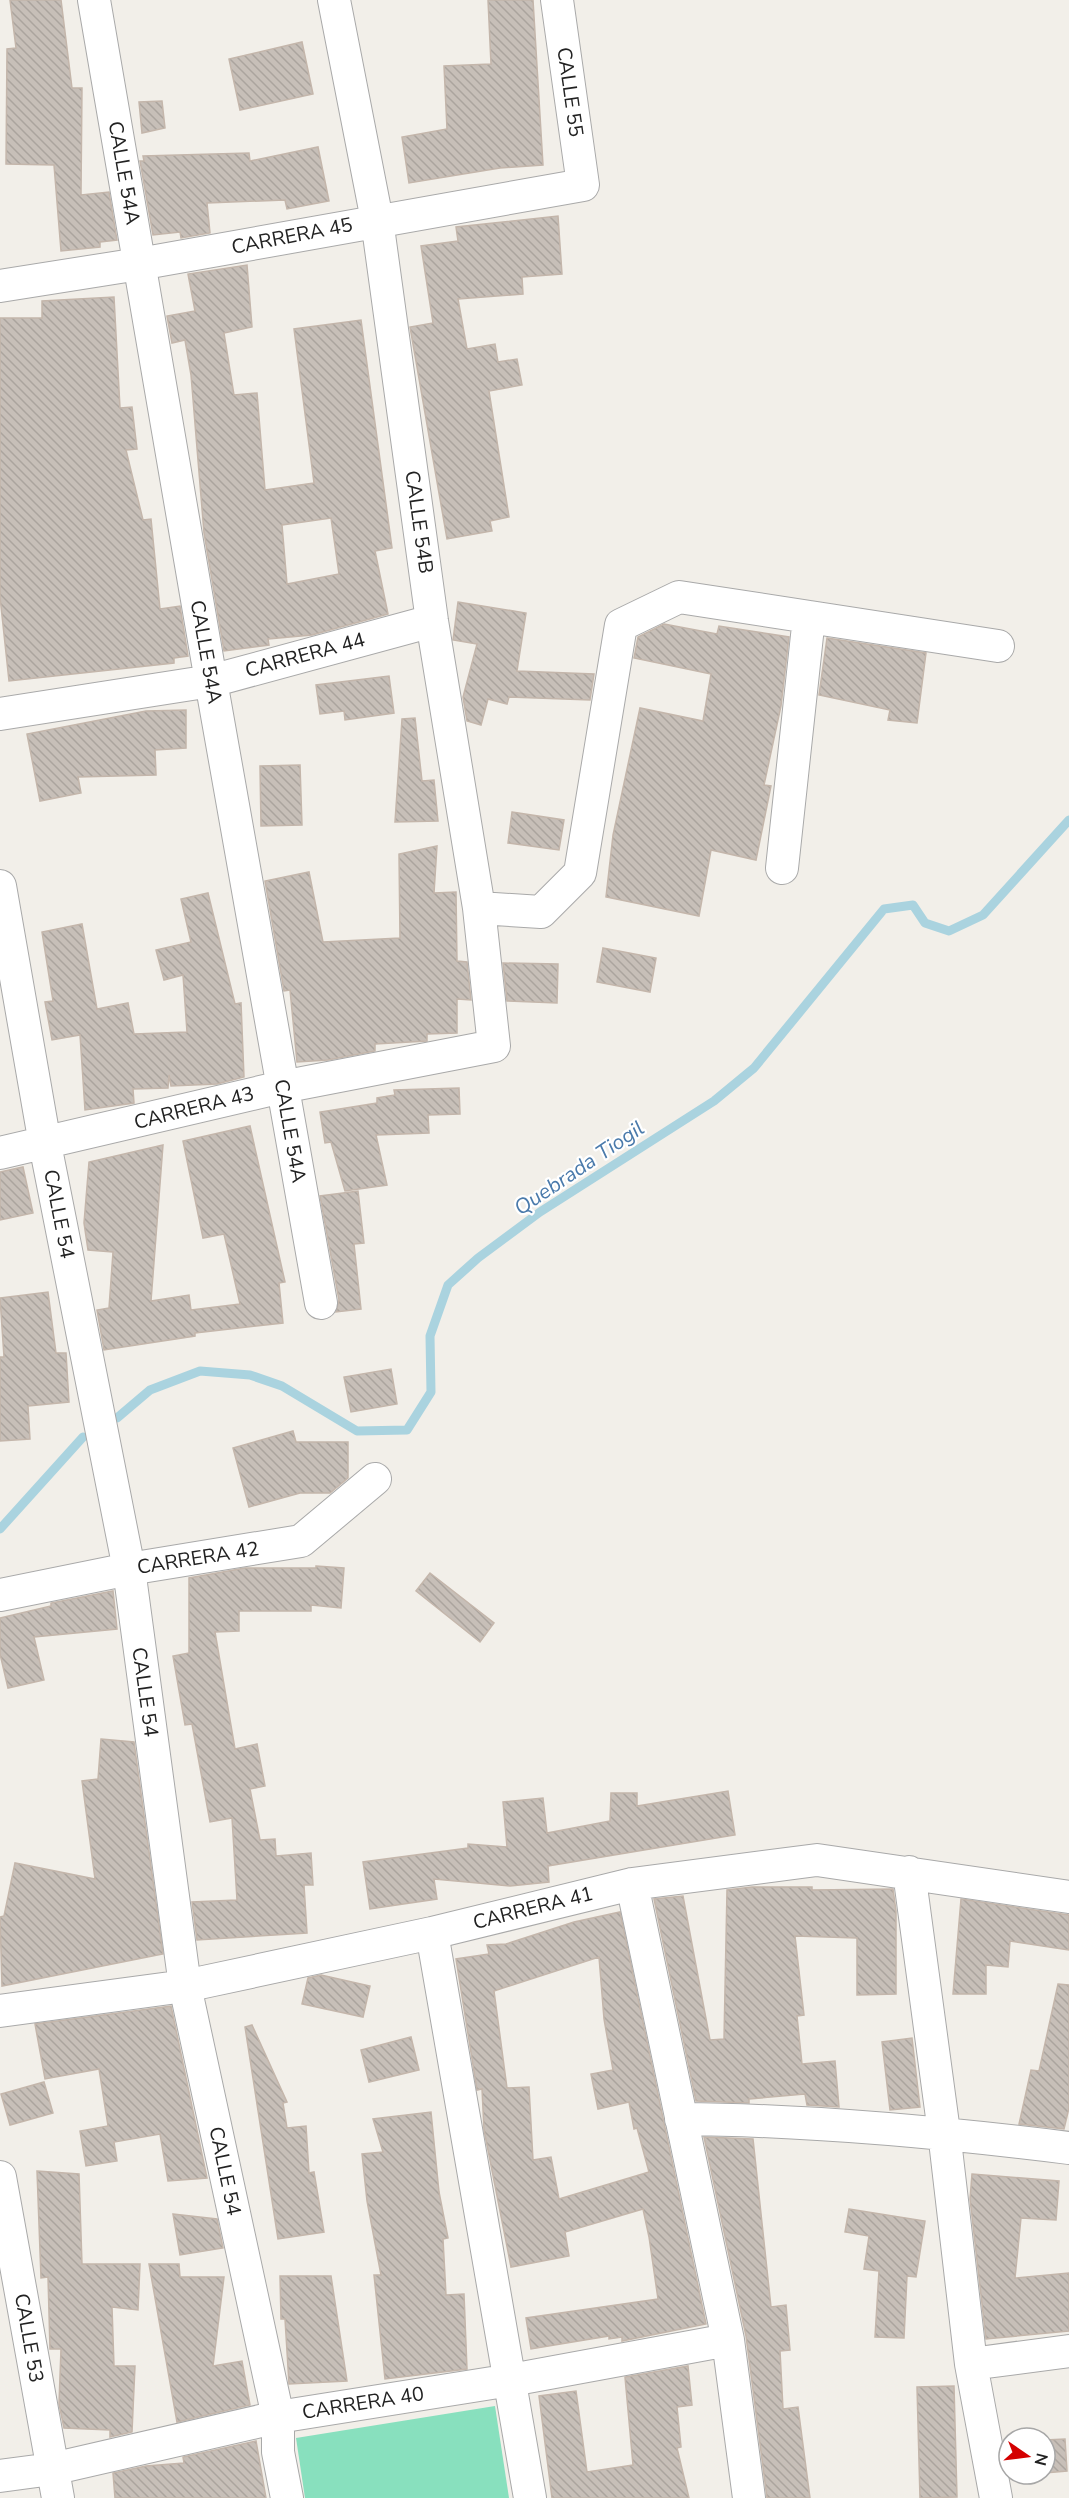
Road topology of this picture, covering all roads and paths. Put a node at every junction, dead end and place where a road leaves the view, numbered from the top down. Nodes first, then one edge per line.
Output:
1 (94, 0) edge
2 (334, 0) edge
3 (557, 0) edge
4 (583, 185) joint
5 (377, 220) junction
6 (139, 264) junction
7 (0, 286) edge
8 (809, 617) junction
9 (432, 621) junction
10 (998, 646) dead end
11 (211, 681) junction
12 (0, 714) edge
13 (782, 868) dead end
14 (0, 886) edge
15 (479, 908) junction
16 (494, 1046) joint
17 (282, 1087) junction
18 (45, 1144) junction
19 (0, 1153) edge
20 (321, 1304) dead end
21 (375, 1479) dead end
22 (129, 1569) junction
23 (0, 1595) edge
24 (909, 1872) junction
25 (632, 1884) junction
26 (1069, 1897) edge
27 (432, 1933) junction
28 (185, 1986) junction
29 (0, 2011) edge
30 (681, 2119) junction
31 (944, 2132) junction
32 (1069, 2148) edge
33 (0, 2177) edge
34 (728, 2340) junction
35 (1069, 2351) edge
36 (971, 2364) junction
37 (511, 2380) junction
38 (278, 2417) junction
39 (0, 2476) edge
40 (55, 2484) edge
41 (287, 2498) edge
42 (530, 2498) edge
43 (749, 2498) edge
44 (996, 2498) edge

1 - 6 street, CALLE 54A
2 - 5 street, CALLE 54B
3 - 4 street, CALLE 55
4 - 5 street, CARRERA 45
5 - 6 street, CARRERA 45
5 - 9 street, CALLE 54B
6 - 7 street, CARRERA 45
6 - 11 street, CALLE 54A
8 - 10 street
8 - 13 street
8 - 15 street
9 - 11 street, CARRERA 44
9 - 15 street, CALLE 54B
11 - 12 street, CARRERA 44
11 - 17 street, CALLE 54A
14 - 18 street, CALLE 54
15 - 16 street, CALLE 54B
16 - 17 street, CARRERA 43
17 - 18 street, CARRERA 43
17 - 20 street, CALLE 54A
18 - 19 street, CARRERA 43
18 - 22 street, CALLE 54
21 - 22 street, CARRERA 42
22 - 23 street, CARRERA 42
22 - 28 street, CALLE 54
24 - 25 street, CARRERA 41
24 - 26 street, CARRERA 41
24 - 31 street
25 - 27 street, CARRERA 41
25 - 30 street
27 - 28 street, CARRERA 41
27 - 37 street
28 - 29 street, CARRERA 41
28 - 38 street, CALLE 54
30 - 31 street
30 - 34 street
31 - 32 street
31 - 36 street
33 - 40 street, CALLE 53
34 - 37 street, CARRERA 40
34 - 43 street
35 - 36 street
36 - 44 street
37 - 38 street, CARRERA 40
37 - 42 street
38 - 40 street, CARRERA 40
38 - 41 street, CALLE 54
39 - 40 street, CARRERA 40

